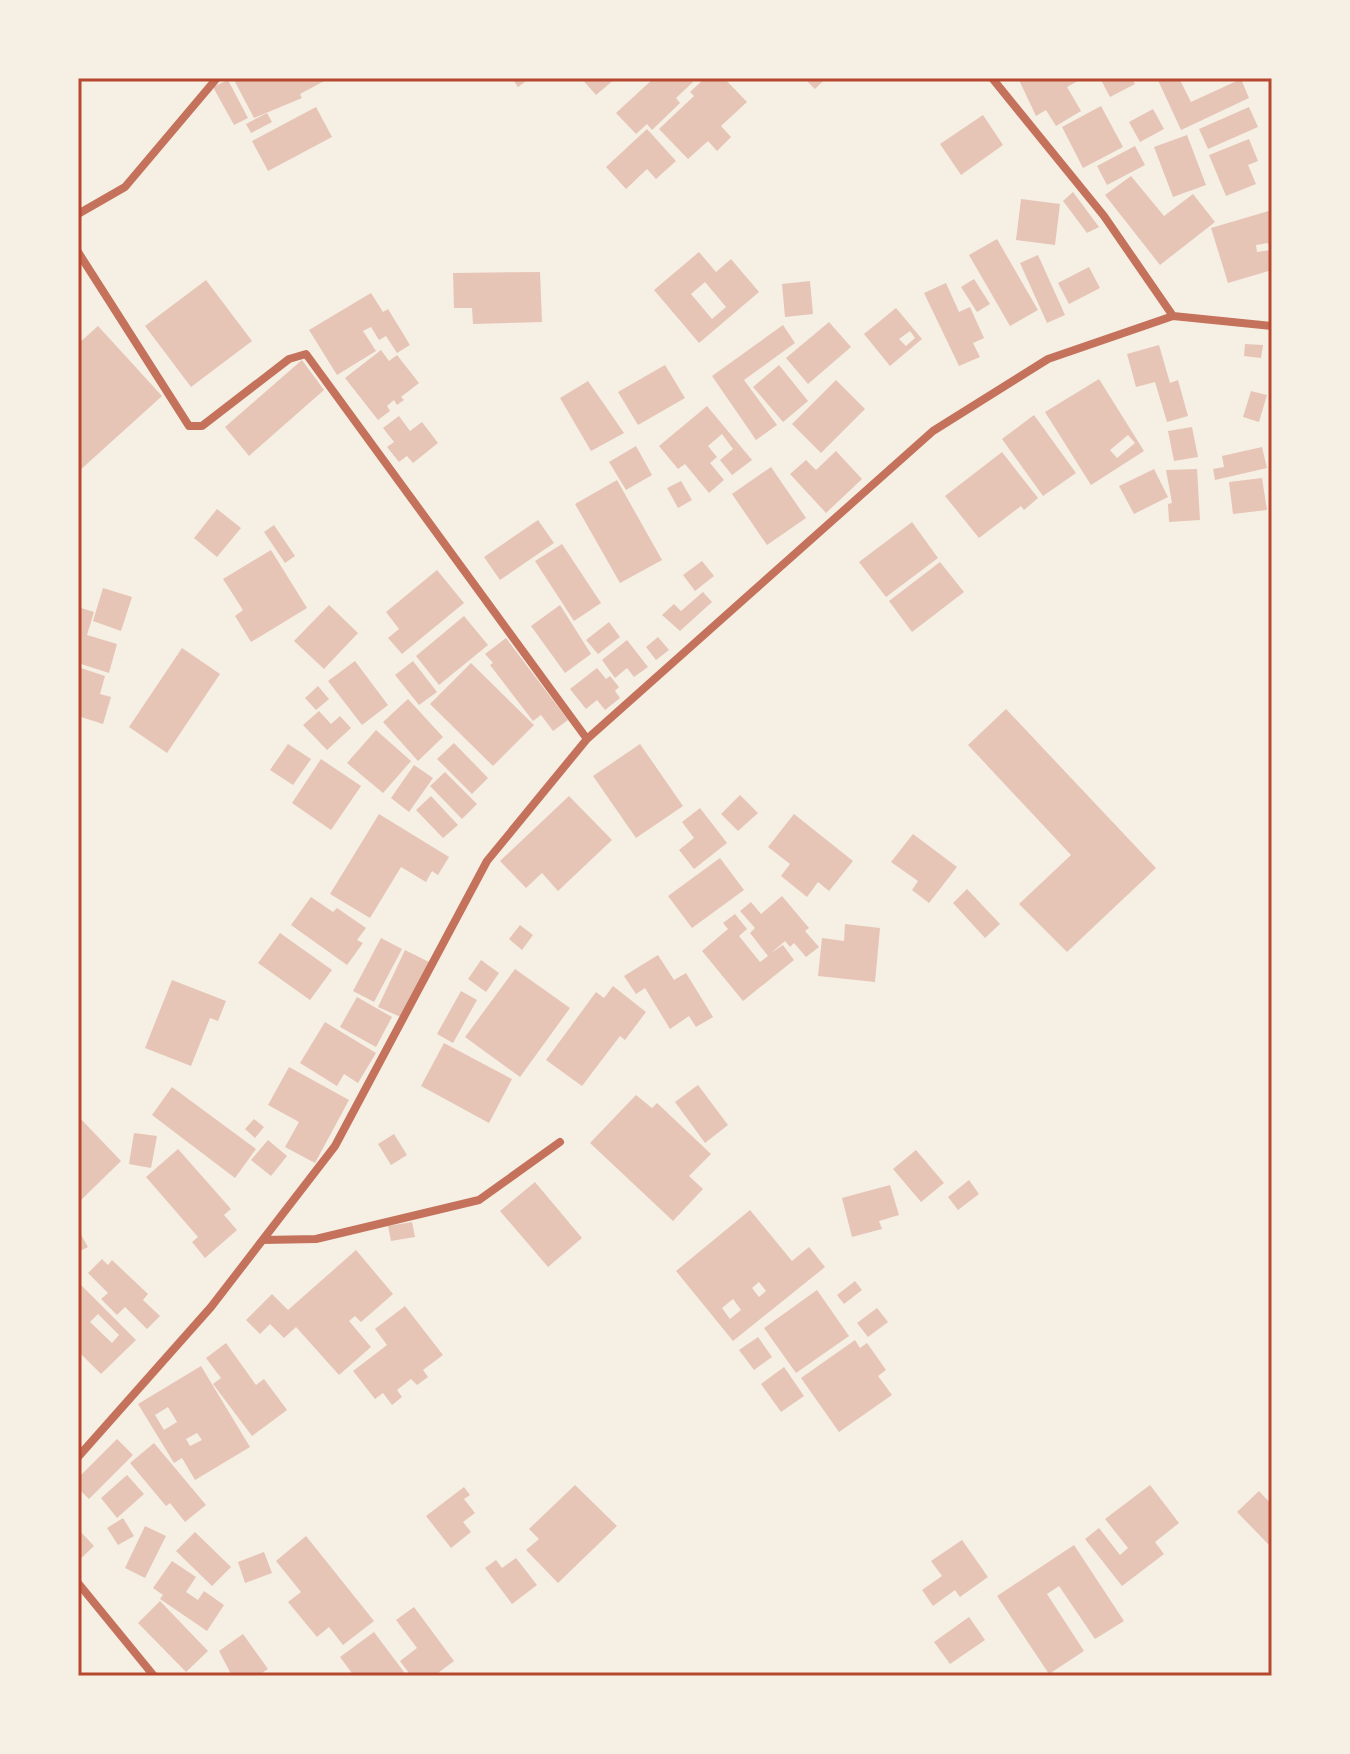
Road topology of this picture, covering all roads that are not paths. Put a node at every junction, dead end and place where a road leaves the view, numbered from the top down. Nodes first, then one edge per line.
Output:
1 (217, 78) edge
2 (992, 78) edge
3 (78, 214) edge
4 (78, 252) edge
5 (1173, 316) junction
6 (1272, 326) edge
7 (587, 739) junction
8 (560, 1142) dead end
9 (263, 1240) junction
10 (78, 1457) edge
11 (78, 1583) edge
12 (154, 1676) edge

1 - 3 street
2 - 5 street
4 - 7 street
5 - 6 street
5 - 7 street
7 - 9 street
8 - 9 street
9 - 10 street
11 - 12 street

